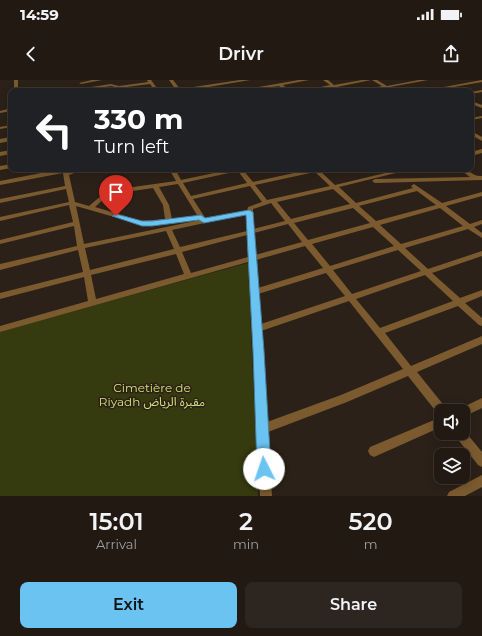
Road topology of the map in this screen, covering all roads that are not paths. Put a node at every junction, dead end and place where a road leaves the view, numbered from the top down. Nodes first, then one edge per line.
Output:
1 (100, 80) edge
2 (108, 80) edge
3 (122, 80) edge
4 (131, 80) edge
5 (201, 80) edge
6 (219, 80) edge
7 (248, 80) edge
8 (307, 80) edge
9 (325, 80) edge
10 (369, 80) edge
11 (374, 80) edge
12 (425, 80) edge
13 (81, 81) edge
14 (150, 81) edge
15 (292, 81) edge
16 (479, 81) edge
17 (223, 84) junction
18 (256, 84) dead end
19 (279, 84) junction
20 (111, 85) junction
21 (134, 85) junction
22 (103, 86) joint
23 (127, 86) junction
24 (207, 86) junction
25 (334, 86) junction
26 (261, 87) junction
27 (387, 87) junction
28 (94, 88) edge
29 (136, 88) edge
30 (195, 88) edge
31 (229, 88) dead end
32 (255, 88) edge
33 (284, 88) edge
34 (322, 88) edge
35 (337, 88) edge
36 (381, 88) edge
37 (441, 88) joint
38 (60, 172) edge
39 (65, 172) edge
40 (174, 172) edge
41 (225, 172) edge
42 (241, 172) edge
43 (305, 172) edge
44 (320, 172) edge
45 (390, 172) edge
46 (394, 172) edge
47 (468, 172) edge
48 (479, 178) edge
49 (405, 180) junction
50 (179, 182) junction
51 (358, 182) junction
52 (482, 182) edge
53 (0, 183) edge
54 (155, 185) junction
55 (251, 185) junction
56 (68, 187) junction
57 (334, 187) junction
58 (418, 189) junction
59 (482, 194) edge
60 (189, 198) junction
61 (0, 201) edge
62 (269, 201) junction
63 (72, 203) junction
64 (355, 206) junction
65 (440, 206) junction
66 (90, 208) junction
67 (249, 212) junction
68 (0, 219) edge
69 (202, 219) junction
70 (290, 222) junction
71 (482, 222) edge
72 (75, 224) junction
73 (169, 224) junction
74 (375, 224) junction
75 (468, 226) junction
76 (250, 232) junction
77 (482, 236) edge
78 (0, 242) edge
79 (308, 243) junction
80 (81, 247) junction
81 (400, 247) junction
82 (178, 250) junction
83 (482, 253) edge
84 (252, 259) junction
85 (0, 267) edge
86 (329, 269) junction
87 (426, 272) junction
88 (86, 273) junction
89 (189, 276) junction
90 (254, 292) junction
91 (482, 293) edge
92 (0, 296) edge
93 (352, 297) junction
94 (459, 302) junction
95 (93, 303) junction
96 (482, 323) edge
97 (0, 329) edge
98 (257, 329) junction
99 (379, 332) junction
100 (482, 340) edge
101 (409, 371) junction
102 (482, 403) edge
103 (436, 404) edge
104 (470, 409) edge
105 (434, 425) edge
106 (262, 429) junction
107 (465, 440) edge
108 (374, 451) dead end
109 (482, 462) edge
110 (482, 481) edge
111 (266, 496) edge
112 (453, 496) edge

1 - 13 street
2 - 20 street
3 - 23 street
4 - 21 street
5 - 24 street
6 - 17 street
7 - 17 street
8 - 15 street
9 - 25 street
10 - 25 street
11 - 27 street
12 - 27 street
12 - 37 street
14 - 21 street
15 - 19 street
16 - 37 street
17 - 24 street
17 - 31 street
18 - 26 street
19 - 26 street
19 - 33 street
20 - 22 street
20 - 23 street
21 - 23 street
21 - 29 street
22 - 28 street
24 - 30 street
25 - 34 street
25 - 35 street
26 - 32 street
27 - 36 street
38 - 53 street
39 - 56 street
40 - 50 street
41 - 50 street
42 - 55 street
43 - 55 street
44 - 57 street
45 - 51 street
46 - 49 street
47 - 48 street
48 - 49 street
48 - 52 street
49 - 51 street
49 - 58 street
50 - 54 street
50 - 60 street
51 - 57 street
54 - 66 street
54 - 73 street
55 - 60 street
55 - 62 street
56 - 61 street
56 - 63 street
57 - 62 street
57 - 64 street
58 - 64 street
58 - 65 street
59 - 65 street
60 - 69 street
62 - 67 street
62 - 70 street
63 - 66 street
63 - 68 street
63 - 72 street
64 - 70 street
64 - 74 street
65 - 74 street
65 - 75 street
66 - 73 street
67 - 69 street
67 - 76 street
69 - 73 street
70 - 76 street
70 - 79 street
71 - 75 street
72 - 78 street
72 - 80 street
73 - 80 street
73 - 82 street
74 - 79 street
74 - 81 street
75 - 77 street
75 - 81 street
76 - 82 street
76 - 84 street
79 - 84 street
79 - 86 street
80 - 85 street
80 - 88 street
81 - 86 street
81 - 87 street
82 - 88 street
82 - 89 street
83 - 87 street
84 - 89 street
84 - 90 street
86 - 90 street
86 - 93 street
87 - 93 street
87 - 94 street
88 - 92 street
88 - 95 street
89 - 95 street
90 - 98 street
91 - 94 street
93 - 98 street
93 - 99 street
94 - 96 street
94 - 99 street
95 - 97 street
98 - 106 street
99 - 101 street
100 - 101 street
101 - 103 street
101 - 106 street
102 - 104 street
105 - 108 street
106 - 111 street
107 - 109 street
110 - 112 street

